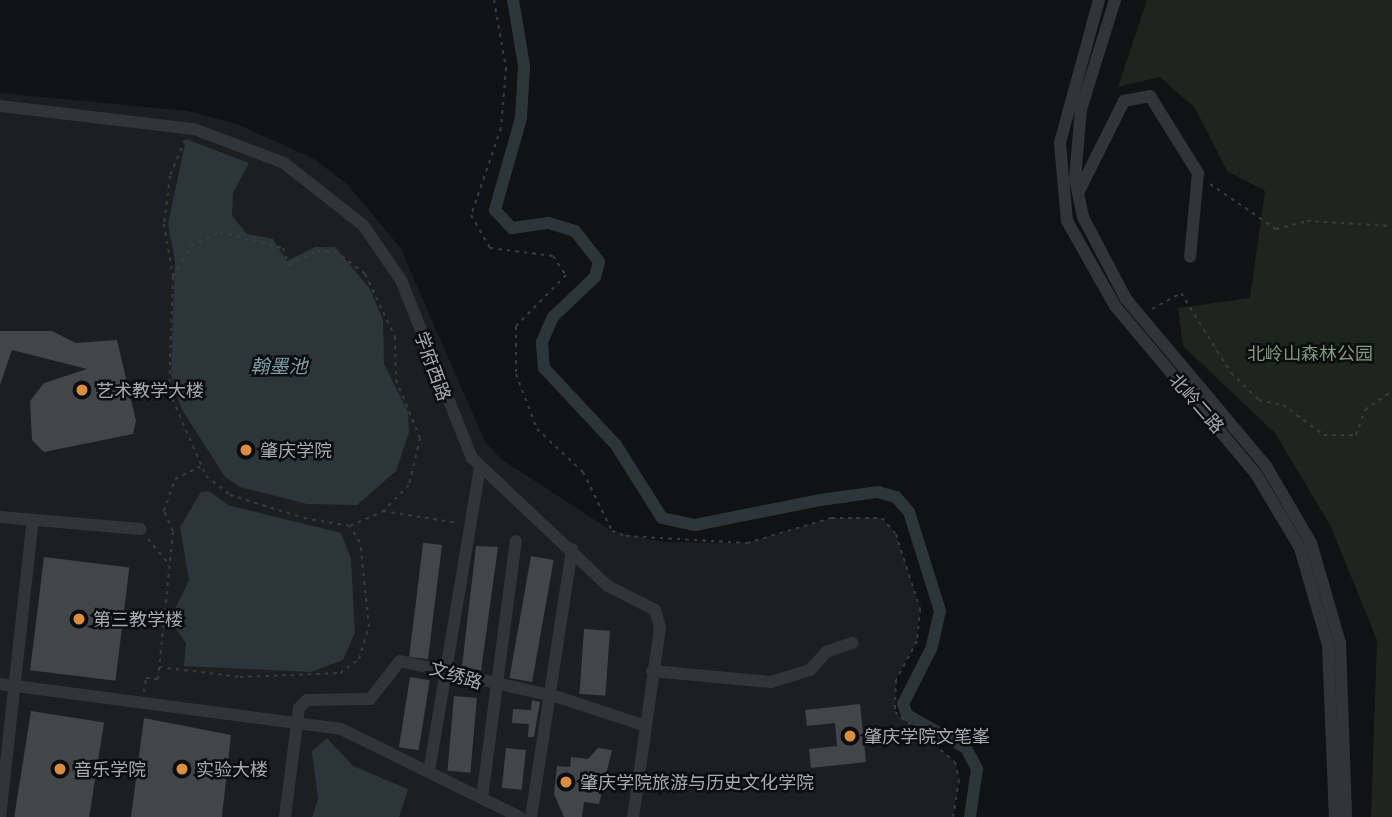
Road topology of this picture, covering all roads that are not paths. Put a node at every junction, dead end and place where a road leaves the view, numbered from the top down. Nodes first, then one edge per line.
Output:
1 (1099, 0) edge
2 (1115, 0) edge
3 (0, 106) edge
4 (1078, 194) junction
5 (1190, 257) dead end
6 (480, 467) junction
7 (0, 517) edge
8 (33, 520) junction
9 (140, 529) road end
10 (516, 541) dead end
11 (572, 549) junction
12 (852, 643) dead end
13 (443, 668) junction
14 (652, 671) junction
15 (6, 685) edge
16 (499, 687) junction
17 (550, 696) junction
18 (295, 720) junction
19 (643, 725) junction
20 (429, 772) junction
21 (482, 798) junction
22 (0, 817) edge
23 (285, 817) edge
24 (520, 817) edge
25 (531, 817) edge
26 (633, 817) edge
27 (1335, 817) edge
28 (1346, 817) edge

1 - 27 street, 北岭二路
2 - 4 street, 北岭二路
3 - 6 street, 学府西路
4 - 5 street
4 - 28 street, 北岭二路
6 - 11 street, 学府西路
6 - 13 street
7 - 8 street
8 - 9 street
8 - 15 street
10 - 16 street
11 - 14 street, 学府西路
11 - 17 street
12 - 14 street
13 - 16 street, 文绣路
13 - 18 street, 文绣路
13 - 20 street
14 - 19 street, 学府西路
15 - 18 street
15 - 22 street
16 - 17 street, 文绣路
16 - 21 street
17 - 19 street, 文绣路
17 - 25 street
18 - 20 street
18 - 23 street
19 - 26 street, 学府西路
20 - 21 street
21 - 24 street

